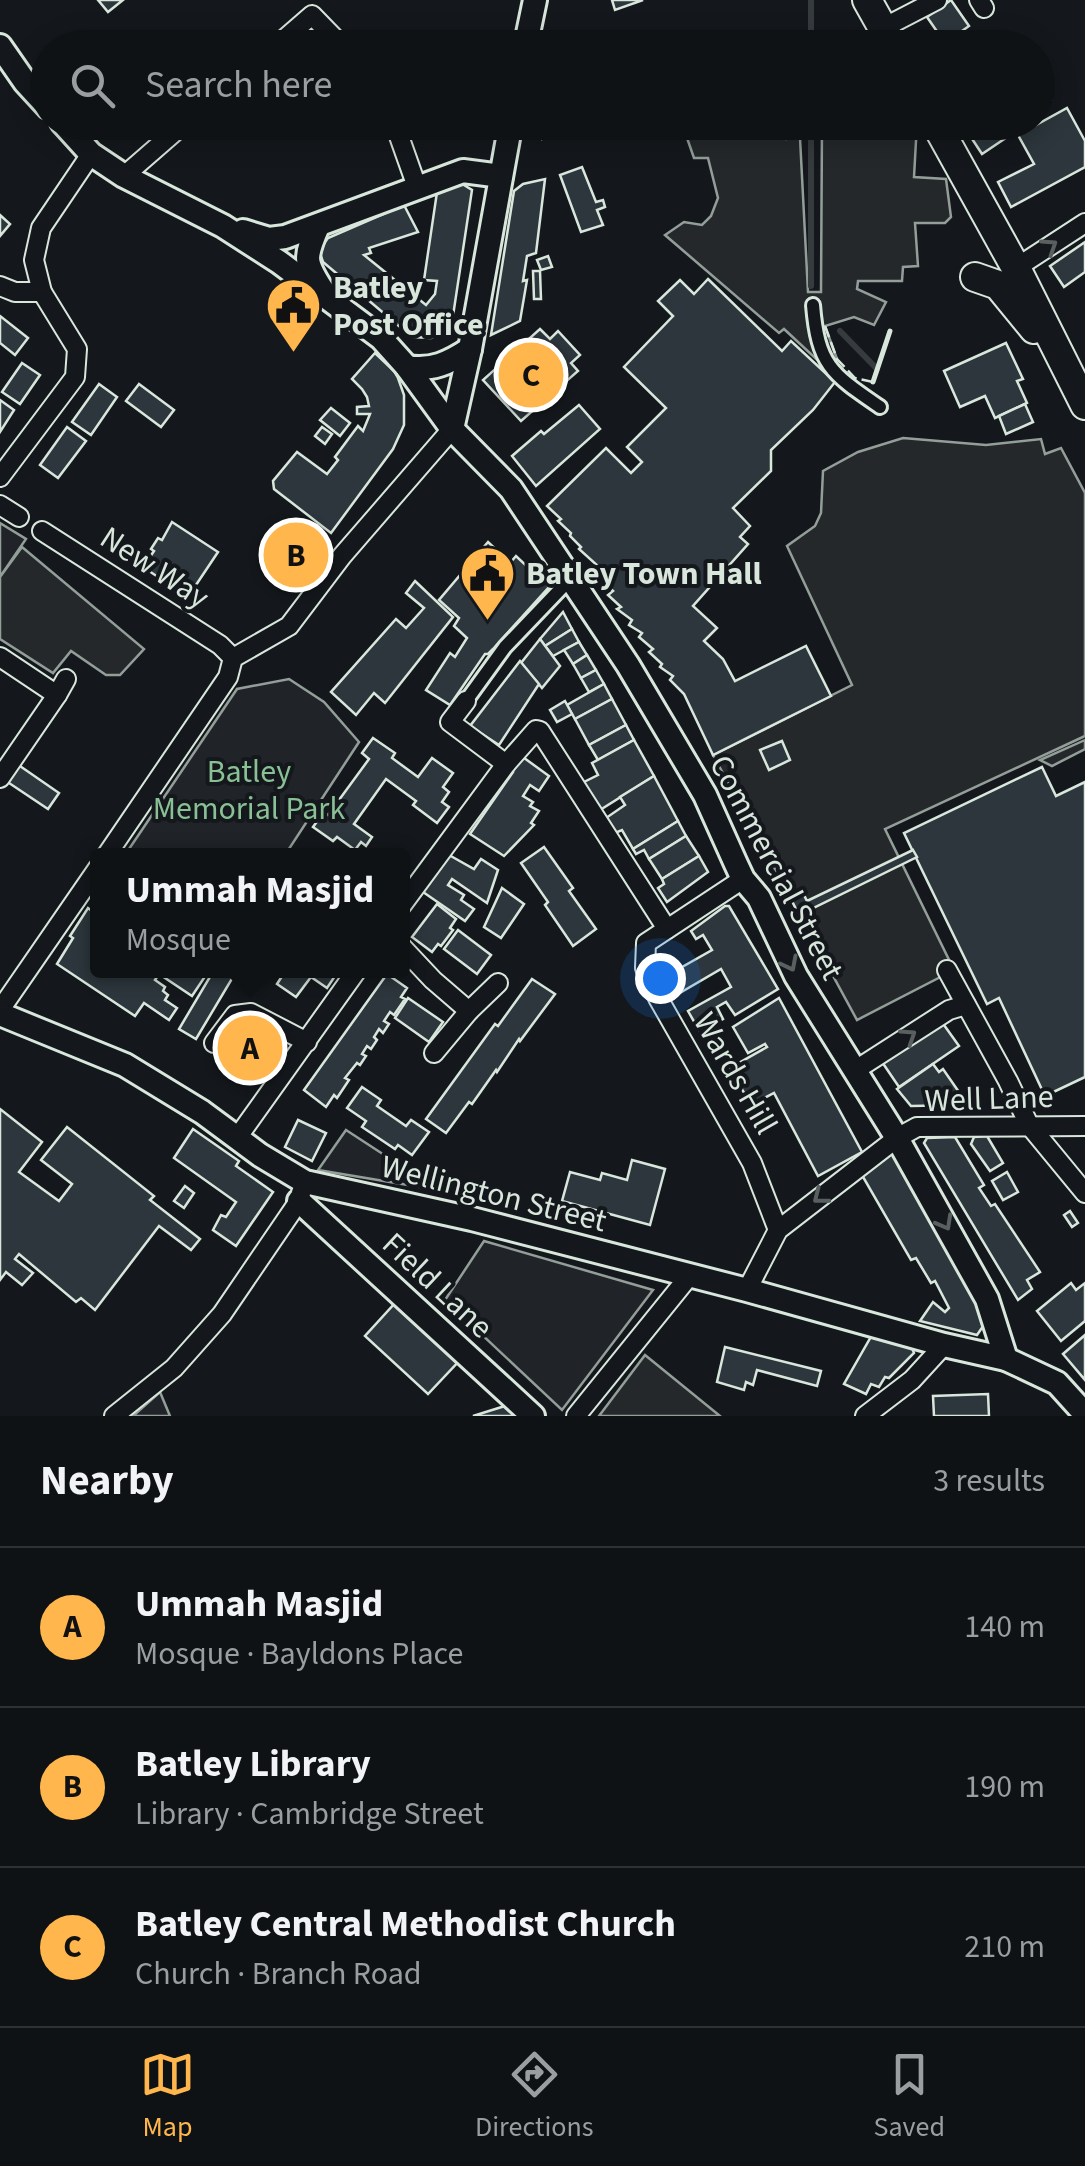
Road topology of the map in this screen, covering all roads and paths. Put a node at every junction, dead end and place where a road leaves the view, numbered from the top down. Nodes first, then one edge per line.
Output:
1 (534, 0) edge
2 (868, 0) edge
3 (937, 0) edge
4 (295, 30) edge
5 (327, 30) edge
6 (529, 30) edge
7 (884, 30) edge
8 (898, 30) edge
9 (3, 57) edge
10 (30, 88) edge
11 (78, 140) edge
12 (165, 140) edge
13 (400, 140) edge
14 (508, 140) edge
15 (945, 140) edge
16 (91, 154) junction
17 (124, 176) junction
18 (501, 176) junction
19 (417, 187) junction
20 (1085, 224) edge
21 (224, 226) junction
22 (318, 226) junction
23 (1016, 268) junction
24 (974, 278) dead end
25 (0, 286) edge
26 (42, 292) junction
27 (325, 295) junction
28 (813, 304) dead end
29 (470, 349) junction
30 (1076, 362) edge
31 (407, 367) junction
32 (1085, 405) edge
33 (880, 407) dead end
34 (452, 428) junction
35 (0, 477) edge
36 (0, 505) edge
37 (19, 517) dead end
38 (42, 531) dead end
39 (571, 578) junction
40 (0, 657) edge
41 (232, 658) junction
42 (466, 701) joint
43 (506, 764) junction
44 (0, 778) edge
45 (111, 848) edge
46 (743, 879) junction
47 (90, 880) edge
48 (410, 894) edge
49 (667, 929) junction
50 (410, 955) edge
51 (947, 970) dead end
52 (351, 978) edge
53 (498, 983) dead end
54 (966, 1005) junction
55 (469, 1011) junction
56 (0, 1012) edge
57 (307, 1042) junction
58 (214, 1043) dead end
59 (434, 1053) dead end
60 (854, 1071) junction
61 (1029, 1125) junction
62 (1085, 1126) edge
63 (237, 1138) junction
64 (897, 1138) junction
65 (302, 1192) junction
66 (1085, 1194) edge
67 (778, 1230) junction
68 (690, 1276) junction
69 (748, 1290) junction
70 (944, 1345) junction
71 (1006, 1360) junction
72 (1085, 1414) edge
73 (114, 1416) edge
74 (533, 1416) edge
75 (576, 1416) edge
76 (865, 1416) edge

1 - 6 street
2 - 7 main road
3 - 8 street
4 - 5 street
9 - 10 street
11 - 16 street
12 - 17 street
13 - 19 street
14 - 18 street
15 - 23 main road
16 - 17 street
16 - 26 street
17 - 21 street
18 - 19 street
18 - 29 street
19 - 22 street
23 -> 20 street
21 - 22 street
21 - 27 street, Commercial Street
22 - 27 street
23 - 30 main road
24 - 30 main road
25 - 26 street
26 - 35 street
27 - 31 street, Commercial Street
28 - 33 street
29 - 31 street
29 - 34 street
30 - 32 main road
31 - 34 street, Commercial Street
34 - 39 street, Commercial Street
34 - 41 street
36 - 37 street
38 - 41 street, New Way
39 - 42 street
39 - 46 street, Commercial Street
40 - 44 street
41 - 45 street
42 - 43 street
43 - 48 street
43 - 49 street
46 - 49 street, Wards Hill
46 -> 60 street, Commercial Street
47 - 56 street
49 - 67 street, Wards Hill
50 - 55 street
51 - 54 street
52 - 57 street
53 - 55 street
60 -> 54 street
54 - 61 street
55 - 59 street
56 - 63 street, Wellington Street
57 - 58 street
57 - 63 street
60 - 64 street, Commercial Street
61 - 62 street, Well Lane
61 - 64 street, Well Lane
61 - 66 street
63 - 65 street, Wellington Street
64 -> 67 street
64 -> 71 street, Commercial Street
65 - 68 street, Wellington Street
65 - 73 street
65 - 74 street, Field Lane
67 - 69 street
68 - 69 street, Wellington Street
68 - 75 street
69 - 70 street, Wellington Street
70 - 71 street, Wellington Street
70 - 76 street
71 - 72 street, Wellington Street

